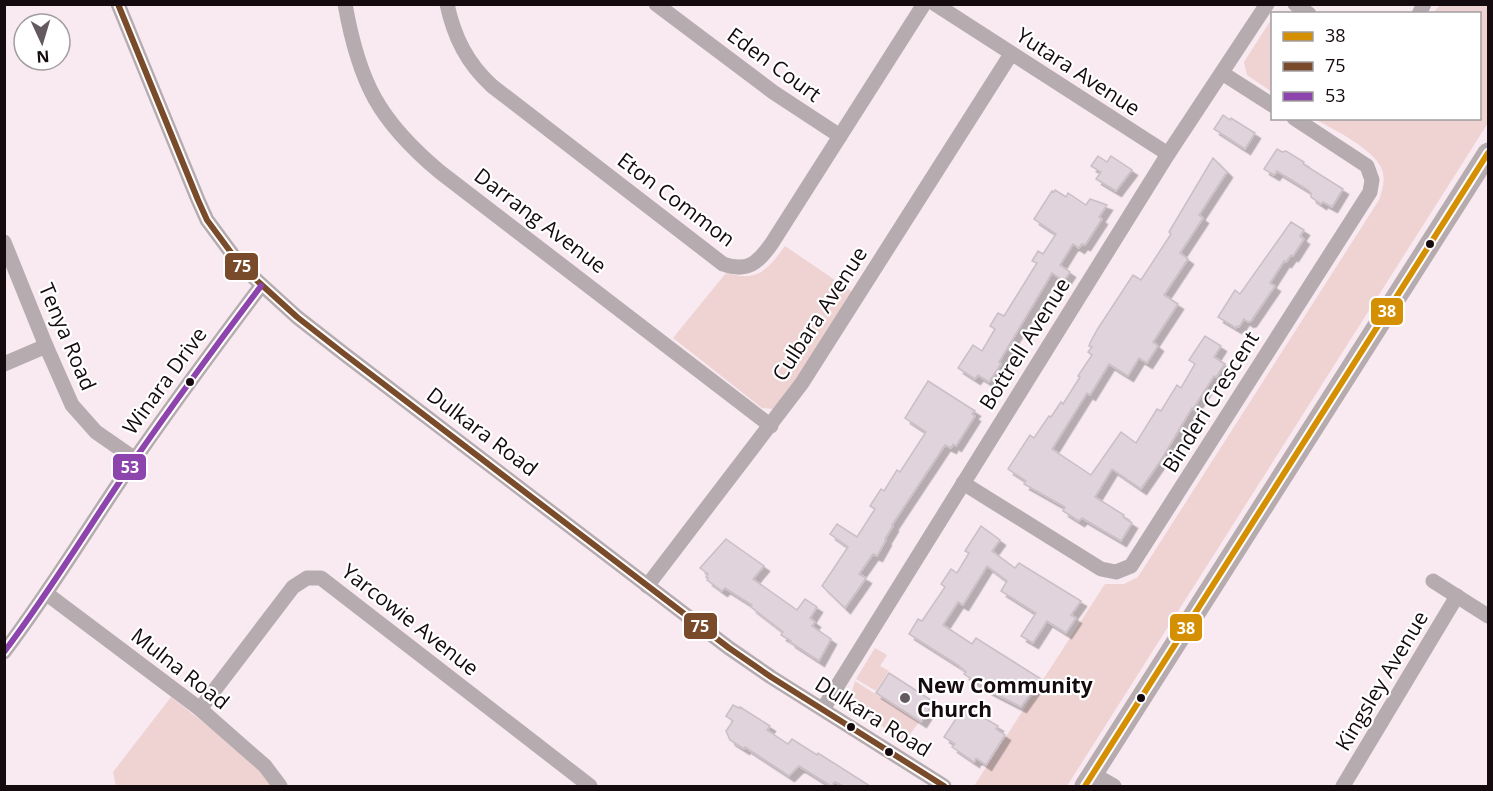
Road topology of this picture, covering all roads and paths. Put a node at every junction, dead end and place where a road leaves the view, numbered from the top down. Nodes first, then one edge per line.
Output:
1 (118, 4) edge
2 (345, 4) edge
3 (447, 4) edge
4 (656, 4) edge
5 (924, 4) edge
6 (935, 4) edge
7 (1267, 4) edge
8 (1011, 54) junction
9 (1222, 73) junction
10 (1271, 104) edge
11 (1297, 120) edge
12 (840, 136) junction
13 (1488, 153) edge
14 (1168, 154) junction
15 (4, 242) edge
16 (261, 286) junction
17 (46, 346) junction
18 (4, 364) edge
19 (771, 426) junction
20 (135, 459) junction
21 (963, 483) junction
22 (1433, 581) dead end
23 (647, 586) junction
24 (47, 594) junction
25 (1457, 596) junction
26 (1488, 616) edge
27 (4, 652) edge
28 (200, 709) junction
29 (823, 709) junction
30 (1089, 780) edge
31 (938, 785) edge
32 (280, 786) edge
33 (590, 786) edge
34 (1114, 786) edge
35 (1343, 786) edge

1 - 16 street, Dulkara Road
2 - 19 street, Darrang Avenue
3 - 12 street, Eton Common
4 - 12 street, Eden Court
5 - 12 street, Eton Common
6 - 8 street, Yutara Avenue
7 - 9 street, Bottrell Avenue
8 - 14 street, Yutara Avenue
8 - 19 street, Culbara Avenue
9 - 10 street
9 - 14 street, Bottrell Avenue
11 - 21 street, Binderi Crescent
13 - 30 main road
14 - 21 street, Bottrell Avenue
15 - 17 street, Tenya Road
16 - 20 street, Winara Drive
16 - 23 street, Dulkara Road
17 - 18 street
17 - 20 street, Tenya Road
19 - 23 street, Culbara Avenue
20 - 24 street, Winara Drive
21 - 29 street, Bottrell Avenue
22 - 25 street
23 - 29 street, Dulkara Road
24 - 27 street, Winara Drive
24 - 28 street, Mulna Road
25 - 26 street
25 - 35 street, Kingsley Avenue
28 - 32 street, Mulna Road
28 - 33 street, Yarcowie Avenue
29 - 31 street, Dulkara Road
30 - 34 street

